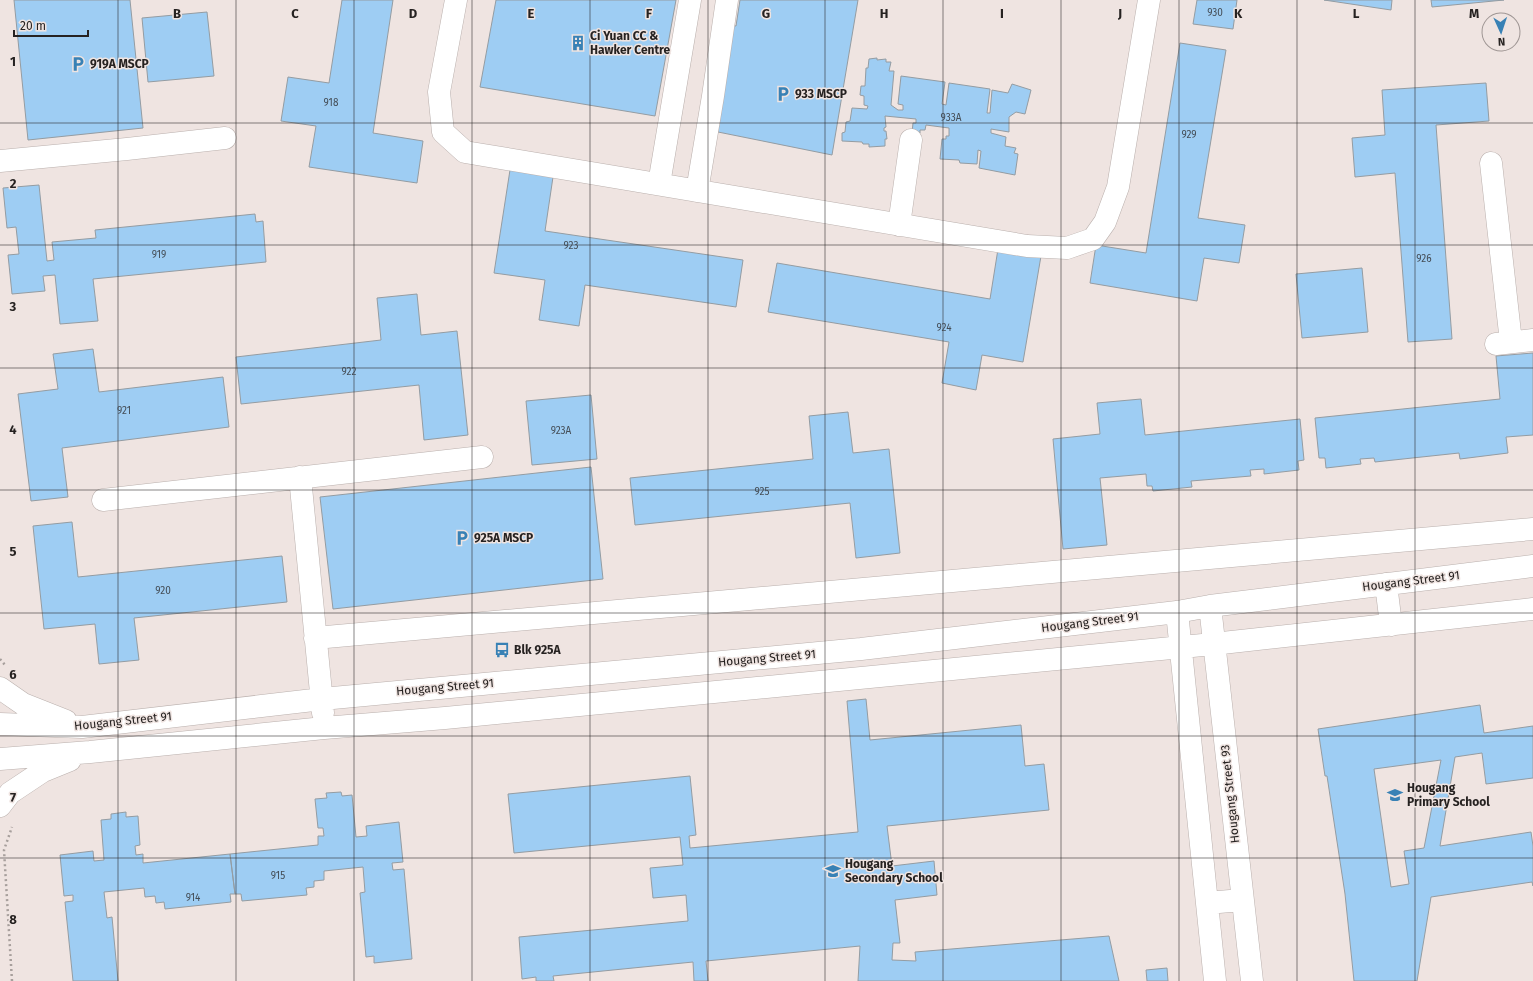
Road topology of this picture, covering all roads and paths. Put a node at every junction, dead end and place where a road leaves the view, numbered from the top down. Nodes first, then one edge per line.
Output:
1 (456, 0) edge
2 (690, 0) edge
3 (727, 0) edge
4 (1149, 0) edge
5 (225, 138) dead end
6 (911, 140) dead end
7 (0, 162) edge
8 (1491, 163) dead end
9 (659, 184) junction
10 (697, 191) junction
11 (899, 224) junction
12 (1533, 340) edge
13 (482, 457) dead end
14 (300, 477) junction
15 (102, 500) dead end
16 (1533, 529) edge
17 (1533, 566) edge
18 (1386, 584) junction
19 (1210, 606) junction
20 (1533, 609) edge
21 (1177, 612) junction
22 (1391, 625) junction
23 (316, 638) junction
24 (1213, 644) junction
25 (1180, 647) junction
26 (0, 688) edge
27 (442, 688) junction
28 (322, 699) junction
29 (445, 718) junction
30 (0, 724) edge
31 (82, 727) junction
32 (324, 728) junction
33 (90, 752) junction
34 (0, 759) edge
35 (7, 814) edge
36 (1242, 900) junction
37 (1207, 903) junction
38 (12, 981) edge
39 (1215, 981) edge
40 (1252, 981) edge

1 - 9 street
2 - 9 street
3 - 10 street
4 - 11 street
5 - 7 street
6 - 11 street
8 - 12 street
9 - 10 street
10 - 11 street
13 - 14 street
14 - 15 street
14 - 23 street
16 - 23 street
17 - 18 street, Hougang Street 91
18 - 19 street, Hougang Street 91
18 - 22 street
19 - 21 street, Hougang Street 91
19 - 24 street, Hougang Street 93
20 - 22 street
21 - 25 street
21 - 27 street, Hougang Street 91
22 - 24 street
23 - 28 street
24 - 25 street
24 - 36 street, Hougang Street 93
25 - 29 street
25 - 37 street
26 - 31 street
27 - 28 street, Hougang Street 91
27 - 29 street
28 - 31 street, Hougang Street 91
28 - 32 street
29 - 32 street
30 - 31 street, Hougang Street 91
32 - 33 street
33 - 34 street
33 - 35 street
35 - 38 path
36 - 37 street
36 - 40 street, Hougang Street 93
37 - 39 street

